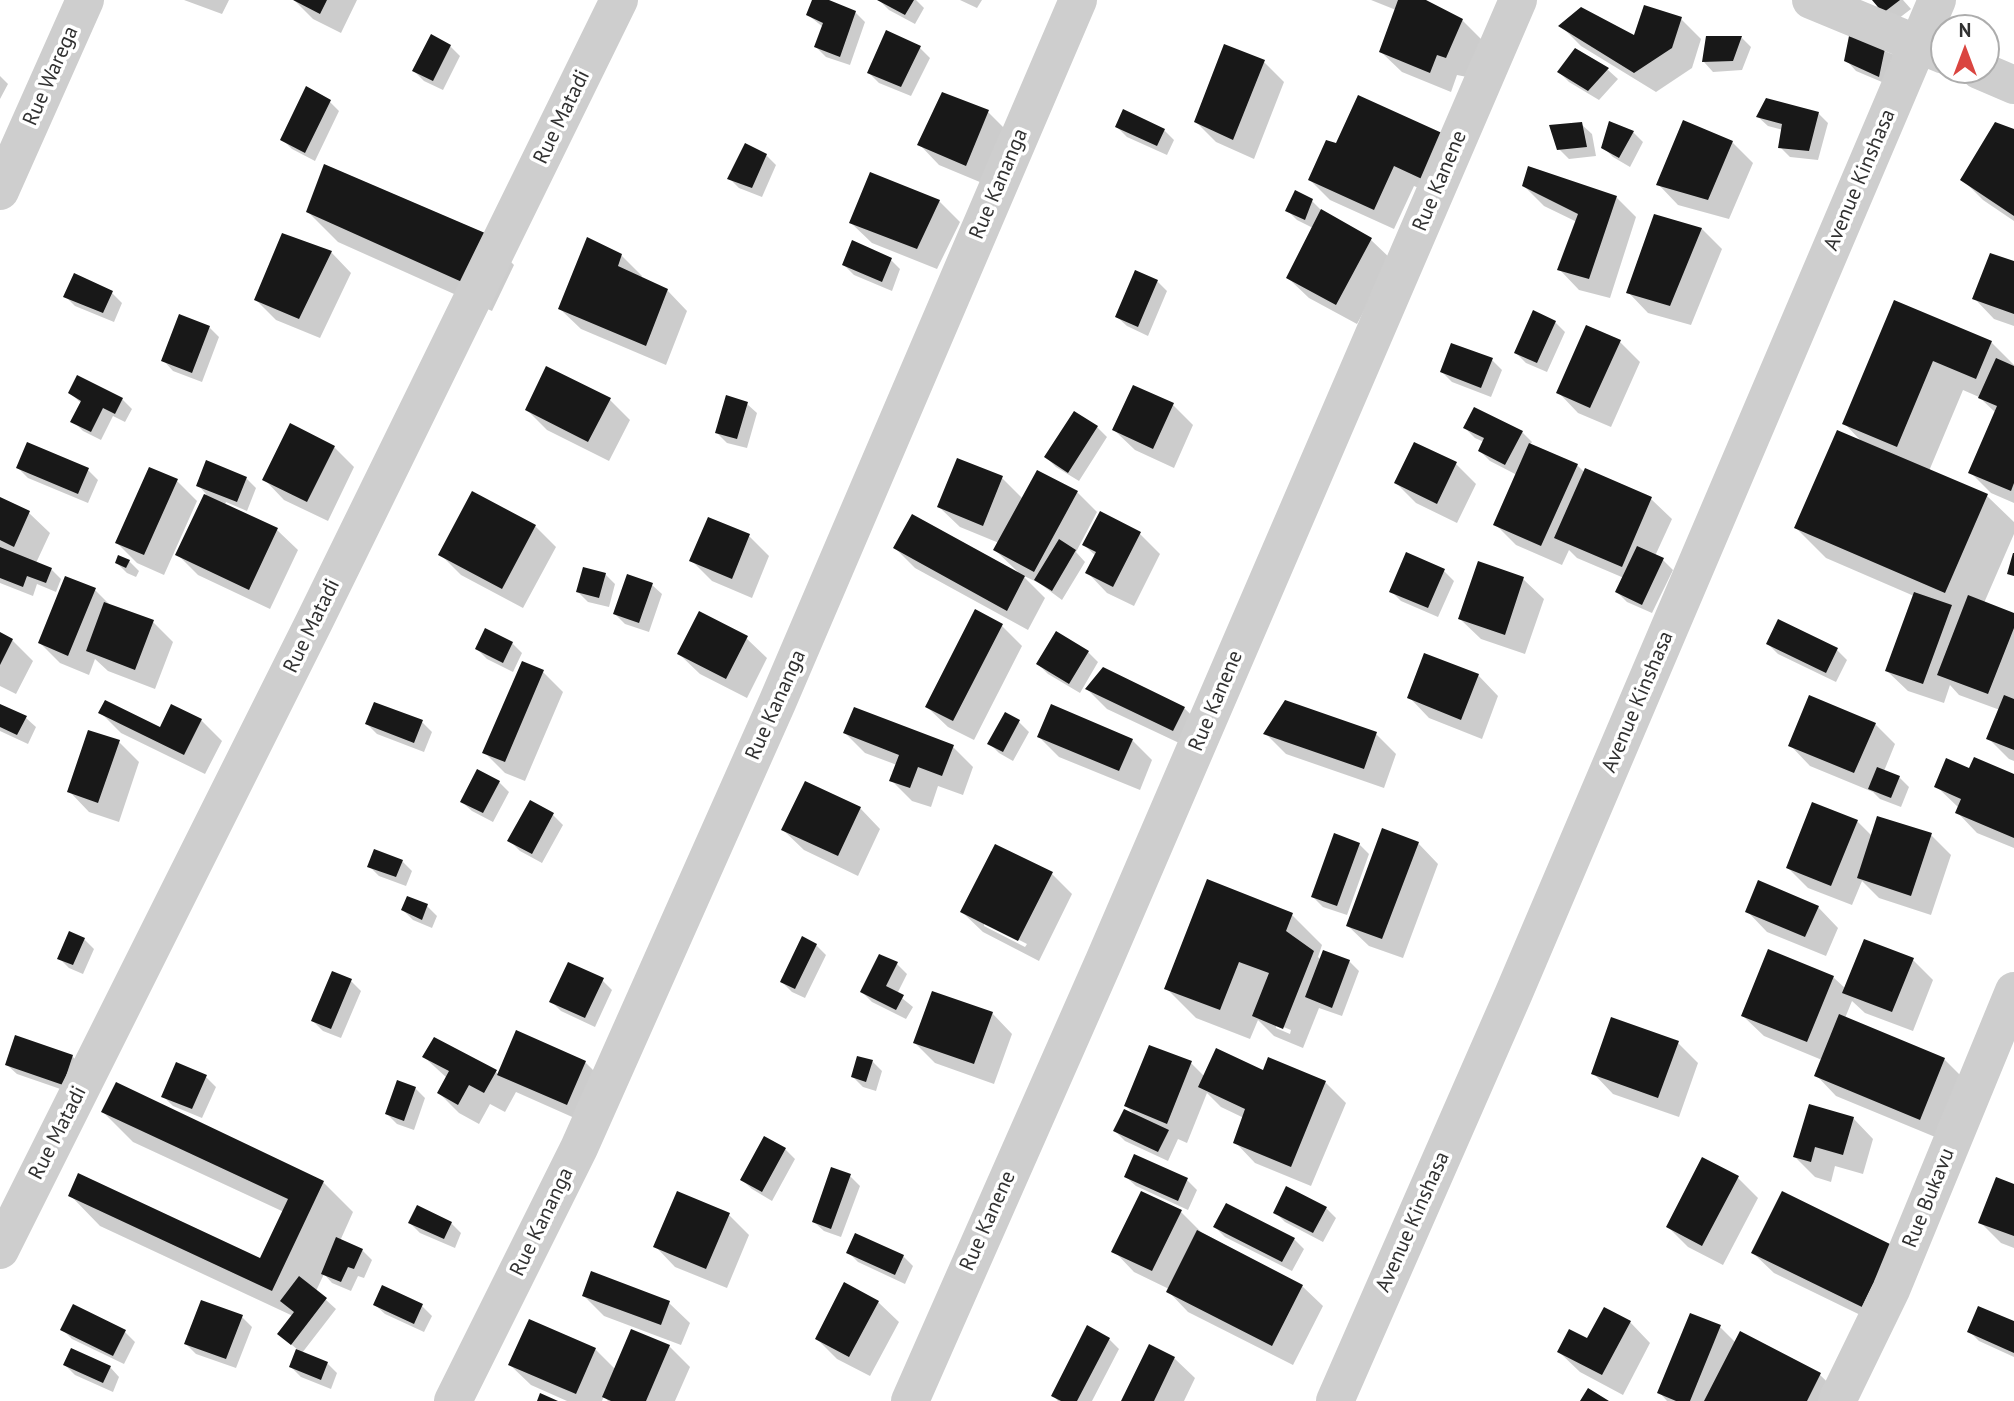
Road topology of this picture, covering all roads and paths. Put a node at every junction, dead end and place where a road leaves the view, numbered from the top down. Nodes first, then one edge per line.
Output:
1 (85, 0) edge
2 (619, 0) edge
3 (1078, 0) edge
4 (1518, 0) edge
5 (1811, 0) edge
6 (1930, 49) edge
7 (1930, 51) edge
8 (0, 191) edge
9 (2014, 991) edge
10 (0, 1250) edge
11 (453, 1401) edge
12 (909, 1401) edge
13 (1335, 1401) edge
14 (1838, 1401) edge

1 - 8 street, Rue Warega
2 - 10 street, Rue Matadi
3 - 11 street, Rue Kananga
4 - 12 street, Rue Kanene
5 - 6 street
7 - 13 street, Avenue Kinshasa
9 - 14 street, Rue Bukavu

